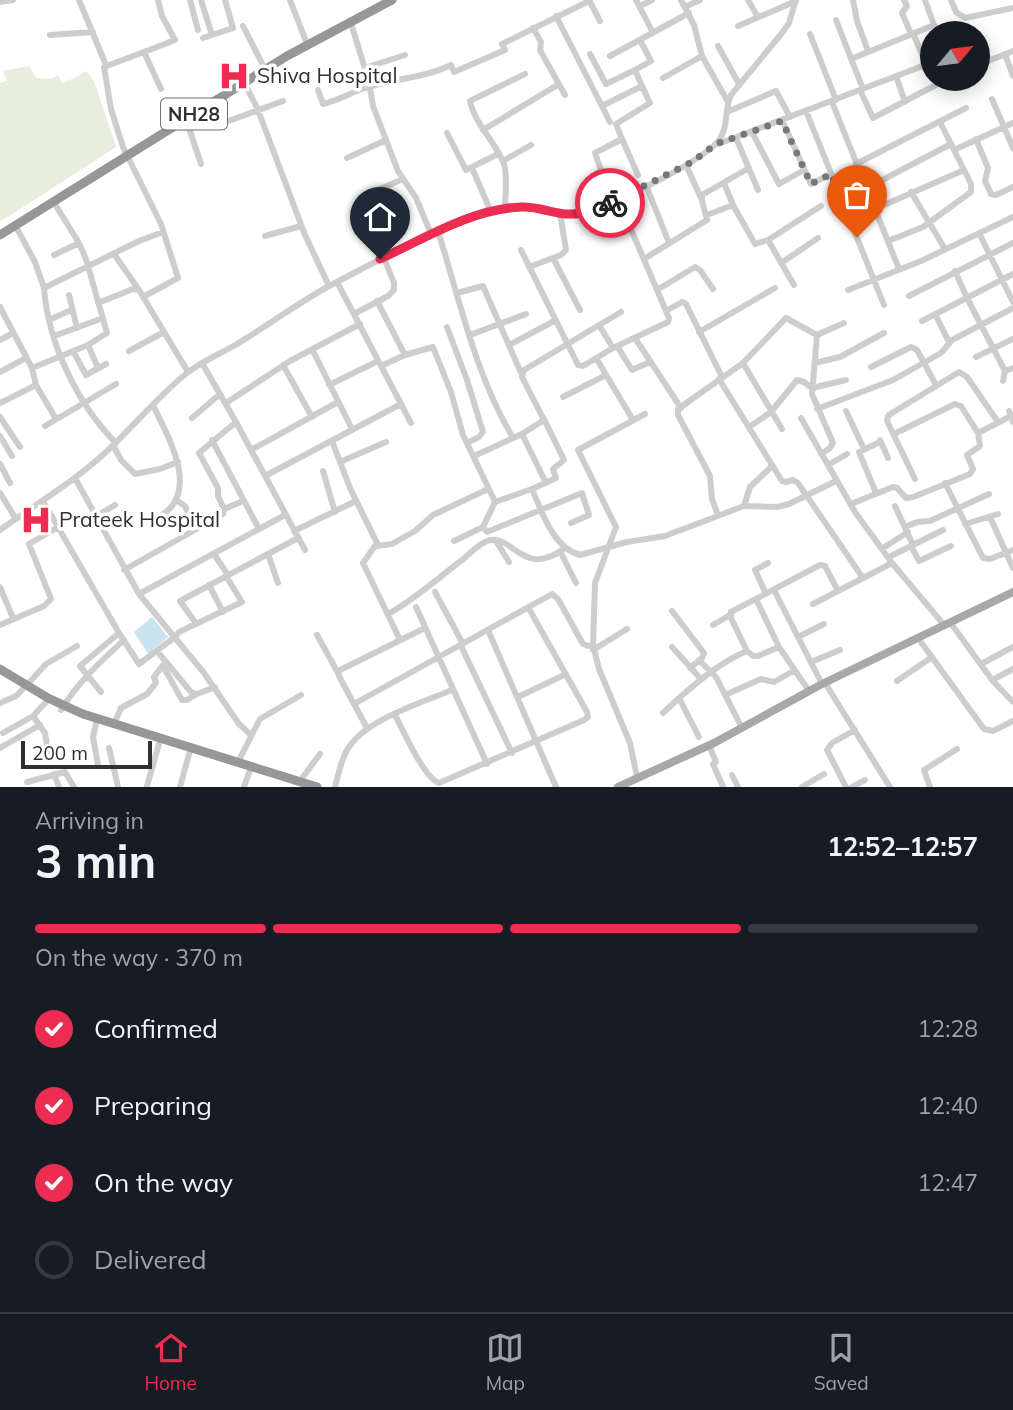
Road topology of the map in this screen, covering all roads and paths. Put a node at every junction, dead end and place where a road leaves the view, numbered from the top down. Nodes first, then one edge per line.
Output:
1 (13, 0) edge
2 (79, 0) edge
3 (158, 0) edge
4 (190, 0) edge
5 (201, 0) edge
6 (225, 0) edge
7 (290, 0) edge
8 (392, 0) edge
9 (601, 0) edge
10 (652, 0) edge
11 (700, 0) edge
12 (748, 0) edge
13 (796, 0) edge
14 (853, 0) edge
15 (904, 0) edge
16 (925, 0) edge
17 (953, 0) edge
18 (0, 2) edge
19 (590, 2) edge
20 (638, 3) edge
21 (685, 7) edge
22 (1013, 8) edge
23 (556, 16) junction
24 (758, 17) junction
25 (350, 20) junction
26 (835, 20) dead end
27 (600, 21) dead end
28 (933, 21) edge
29 (243, 26) dead end
30 (738, 26) dead end
31 (533, 27) junction
32 (198, 30) dead end
33 (920, 30) edge
34 (93, 32) junction
35 (653, 33) junction
36 (810, 34) dead end
37 (912, 34) junction
38 (50, 35) dead end
39 (212, 35) junction
40 (203, 38) dead end
41 (640, 40) junction
42 (307, 44) junction
43 (718, 46) dead end
44 (920, 48) edge
45 (868, 51) junction
46 (1013, 51) edge
47 (144, 52) junction
48 (590, 54) dead end
49 (1005, 54) junction
50 (405, 55) dead end
51 (610, 56) dead end
52 (702, 57) junction
53 (851, 59) junction
54 (990, 60) edge
55 (595, 64) junction
56 (106, 65) junction
57 (920, 67) edge
58 (365, 68) junction
59 (265, 69) junction
60 (635, 70) junction
61 (583, 71) junction
62 (525, 74) dead end
63 (896, 76) junction
64 (1013, 76) edge
65 (663, 78) dead end
66 (244, 82) junction
67 (559, 84) junction
68 (739, 84) junction
69 (642, 86) junction
70 (371, 87) junction
71 (161, 89) dead end
72 (318, 90) dead end
73 (861, 90) junction
74 (925, 91) edge
75 (565, 95) dead end
76 (992, 99) dead end
77 (834, 101) junction
78 (213, 102) junction
79 (283, 102) dead end
80 (728, 102) junction
81 (905, 102) junction
82 (602, 106) junction
83 (966, 108) dead end
84 (258, 110) junction
85 (727, 111) junction
86 (806, 111) junction
87 (790, 117) junction
88 (186, 119) junction
89 (782, 121) junction
90 (940, 121) junction
91 (610, 122) dead end
92 (1013, 123) edge
93 (1004, 128) junction
94 (483, 130) junction
95 (752, 132) junction
96 (447, 133) dead end
97 (736, 138) junction
98 (622, 139) junction
99 (976, 139) junction
100 (386, 140) junction
101 (716, 144) junction
102 (531, 145) dead end
103 (952, 147) junction
104 (1013, 148) edge
105 (498, 153) junction
106 (127, 155) junction
107 (348, 158) dead end
108 (503, 161) junction
109 (201, 164) dead end
110 (856, 164) junction
111 (686, 165) junction
112 (472, 168) junction
113 (749, 168) junction
114 (804, 170) junction
115 (964, 170) junction
116 (831, 174) junction
117 (638, 175) dead end
118 (402, 179) junction
119 (724, 183) junction
120 (646, 185) junction
121 (1013, 187) edge
122 (867, 188) junction
123 (758, 190) dead end
124 (911, 192) junction
125 (364, 196) dead end
126 (701, 198) junction
127 (53, 201) junction
128 (615, 201) junction
129 (733, 205) junction
130 (821, 205) dead end
131 (505, 209) junction
132 (875, 209) junction
133 (491, 212) junction
134 (560, 213) junction
135 (707, 215) junction
136 (1013, 217) edge
137 (929, 222) junction
138 (15, 225) junction
139 (301, 226) junction
140 (163, 232) junction
141 (435, 232) junction
142 (979, 233) junction
143 (0, 235) edge
144 (265, 236) dead end
145 (818, 238) dead end
146 (768, 240) junction
147 (888, 241) junction
148 (79, 243) junction
149 (669, 243) junction
150 (1013, 243) edge
151 (945, 249) junction
152 (521, 250) dead end
153 (114, 254) junction
154 (989, 254) junction
155 (54, 255) dead end
156 (384, 258) junction
157 (553, 258) junction
158 (645, 259) junction
159 (781, 263) junction
160 (529, 267) junction
161 (87, 268) junction
162 (899, 269) junction
163 (956, 271) junction
164 (1013, 274) edge
165 (874, 279) junction
166 (1002, 279) junction
167 (333, 284) junction
168 (794, 285) dead end
169 (44, 288) junction
170 (775, 288) dead end
171 (713, 289) dead end
172 (657, 290) junction
173 (848, 290) dead end
174 (141, 293) junction
175 (457, 293) junction
176 (69, 295) dead end
177 (909, 296) dead end
178 (967, 298) junction
179 (377, 301) junction
180 (1013, 302) edge
181 (98, 303) junction
182 (884, 305) dead end
183 (0, 307) edge
184 (1013, 308) edge
185 (71, 310) junction
186 (580, 310) dead end
187 (621, 312) dead end
188 (666, 312) junction
189 (354, 314) junction
190 (526, 314) dead end
191 (935, 314) junction
192 (103, 318) junction
193 (49, 320) junction
194 (556, 320) junction
195 (922, 321) dead end
196 (844, 323) dead end
197 (360, 324) junction
198 (499, 324) junction
199 (599, 325) junction
200 (981, 325) junction
201 (447, 327) dead end
202 (76, 328) junction
203 (164, 332) junction
204 (699, 332) junction
205 (13, 333) junction
206 (884, 333) dead end
207 (470, 335) junction
208 (817, 335) junction
209 (54, 336) junction
210 (635, 338) junction
211 (0, 340) edge
212 (1013, 340) edge
213 (949, 342) junction
214 (568, 344) junction
215 (88, 345) junction
216 (509, 345) junction
217 (615, 347) junction
218 (312, 349) junction
219 (993, 349) junction
220 (73, 351) junction
221 (129, 351) dead end
222 (405, 355) junction
223 (61, 356) junction
224 (976, 357) dead end
225 (26, 358) junction
226 (596, 358) junction
227 (650, 362) junction
228 (202, 363) junction
229 (380, 363) junction
230 (743, 363) junction
231 (816, 363) junction
232 (924, 363) junction
233 (106, 364) dead end
234 (284, 365) junction
235 (871, 367) dead end
236 (32, 368) junction
237 (98, 368) junction
238 (1013, 368) edge
239 (0, 372) edge
240 (188, 372) junction
241 (1006, 372) junction
242 (521, 373) junction
243 (86, 375) junction
244 (606, 375) junction
245 (721, 378) junction
246 (846, 380) dead end
247 (1003, 380) dead end
248 (91, 384) dead end
249 (116, 384) dead end
250 (936, 384) junction
251 (36, 385) junction
252 (329, 385) junction
253 (812, 388) junction
254 (220, 394) junction
255 (563, 397) dead end
256 (83, 402) junction
257 (338, 402) junction
258 (0, 403) edge
259 (226, 403) junction
260 (401, 404) junction
261 (153, 405) junction
262 (681, 408) junction
263 (817, 409) junction
264 (846, 411) dead end
265 (771, 412) junction
266 (645, 414) dead end
267 (1011, 416) edge
268 (0, 417) edge
269 (312, 417) junction
270 (192, 418) dead end
271 (801, 418) dead end
272 (56, 419) junction
273 (544, 419) junction
274 (633, 421) junction
275 (236, 422) junction
276 (998, 422) junction
277 (411, 423) dead end
278 (45, 426) dead end
279 (749, 427) junction
280 (352, 429) junction
281 (782, 429) dead end
282 (978, 433) junction
283 (522, 434) junction
284 (894, 434) junction
285 (0, 437) edge
286 (513, 438) junction
287 (212, 440) junction
288 (331, 441) junction
289 (386, 442) dead end
290 (467, 443) junction
291 (114, 444) junction
292 (20, 447) dead end
293 (864, 449) junction
294 (251, 450) junction
295 (821, 454) junction
296 (846, 454) dead end
297 (12, 456) dead end
298 (474, 456) junction
299 (888, 458) dead end
300 (178, 462) junction
301 (340, 462) junction
302 (0, 464) edge
303 (828, 465) junction
304 (772, 466) junction
305 (323, 471) dead end
306 (265, 476) junction
307 (75, 478) junction
308 (915, 479) dead end
309 (836, 481) junction
310 (10, 483) dead end
311 (546, 483) junction
312 (945, 483) junction
313 (488, 487) junction
314 (532, 489) junction
315 (0, 493) edge
316 (876, 493) junction
317 (989, 494) dead end
318 (808, 496) junction
319 (176, 500) junction
320 (43, 501) junction
321 (243, 501) junction
322 (356, 502) junction
323 (495, 502) junction
324 (851, 504) junction
325 (115, 505) dead end
326 (744, 506) junction
327 (895, 506) dead end
328 (956, 508) junction
329 (224, 509) junction
330 (541, 511) junction
331 (335, 512) junction
332 (162, 515) dead end
333 (285, 515) junction
334 (718, 515) junction
335 (95, 517) junction
336 (16, 519) junction
337 (572, 523) dead end
338 (965, 524) junction
339 (58, 527) junction
340 (483, 527) junction
341 (0, 528) edge
342 (195, 528) junction
343 (259, 529) junction
344 (906, 529) junction
345 (943, 530) dead end
346 (296, 535) junction
347 (495, 540) junction
348 (454, 541) dead end
349 (376, 546) junction
350 (912, 546) junction
351 (951, 546) dead end
352 (610, 547) junction
353 (883, 548) junction
354 (562, 549) junction
355 (305, 550) dead end
356 (1010, 552) edge
357 (214, 554) junction
358 (268, 554) junction
359 (891, 560) junction
360 (509, 562) dead end
361 (768, 563) dead end
362 (1013, 568) edge
363 (124, 570) junction
364 (227, 576) junction
365 (863, 578) junction
366 (278, 583) dead end
367 (576, 583) dead end
368 (209, 586) junction
369 (0, 587) edge
370 (774, 590) junction
371 (838, 591) junction
372 (435, 592) dead end
373 (1013, 592) edge
374 (139, 594) junction
375 (766, 594) junction
376 (756, 599) junction
377 (813, 604) dead end
378 (416, 607) dead end
379 (528, 607) junction
380 (672, 611) dead end
381 (223, 612) junction
382 (388, 614) junction
383 (730, 615) junction
384 (13, 618) junction
385 (195, 622) junction
386 (947, 623) junction
387 (0, 625) edge
388 (713, 625) dead end
389 (824, 625) dead end
390 (425, 628) junction
391 (626, 629) dead end
392 (488, 630) junction
393 (119, 633) junction
394 (317, 635) dead end
395 (175, 637) junction
396 (798, 637) junction
397 (918, 638) junction
398 (124, 640) junction
399 (400, 640) junction
400 (462, 645) junction
401 (77, 646) dead end
402 (672, 647) dead end
403 (779, 647) junction
404 (1013, 647) edge
405 (593, 648) junction
406 (840, 650) dead end
407 (157, 651) junction
408 (747, 651) junction
409 (932, 657) junction
410 (439, 658) junction
411 (699, 660) junction
412 (811, 662) junction
413 (164, 663) junction
414 (981, 664) junction
415 (690, 668) junction
416 (0, 669) edge
417 (1013, 669) edge
418 (795, 670) junction
419 (710, 671) junction
420 (338, 673) junction
421 (87, 674) junction
422 (566, 674) junction
423 (0, 675) edge
424 (701, 679) junction
425 (992, 680) junction
426 (898, 681) dead end
427 (823, 683) junction
428 (24, 687) junction
429 (215, 687) junction
430 (452, 690) junction
431 (809, 691) junction
432 (101, 692) dead end
433 (197, 694) junction
434 (301, 695) dead end
435 (725, 695) junction
436 (518, 697) junction
437 (680, 698) junction
438 (46, 702) junction
439 (1013, 702) edge
440 (0, 703) edge
441 (354, 704) junction
442 (62, 708) junction
443 (663, 713) dead end
444 (395, 715) junction
445 (33, 716) junction
446 (97, 721) junction
447 (1013, 721) edge
448 (114, 724) junction
449 (40, 725) junction
450 (367, 728) junction
451 (742, 728) junction
452 (855, 730) junction
453 (2, 733) dead end
454 (251, 734) junction
455 (699, 737) dead end
456 (160, 740) junction
457 (538, 741) junction
458 (709, 746) junction
459 (0, 748) edge
460 (109, 748) dead end
461 (190, 749) junction
462 (957, 749) dead end
463 (512, 753) junction
464 (320, 754) dead end
465 (44, 756) dead end
466 (238, 762) junction
467 (487, 764) junction
468 (98, 765) dead end
469 (251, 768) junction
470 (54, 774) junction
471 (824, 774) dead end
472 (732, 775) dead end
473 (637, 777) junction
474 (38, 778) junction
475 (865, 780) dead end
476 (27, 782) dead end
477 (302, 784) edge
478 (440, 785) edge
479 (147, 786) edge
480 (41, 787) edge
481 (58, 787) edge
482 (74, 787) edge
483 (118, 787) edge
484 (180, 787) edge
485 (244, 787) edge
486 (317, 787) edge
487 (335, 787) edge
488 (556, 787) edge
489 (618, 787) edge
490 (723, 787) edge
491 (738, 787) edge
492 (802, 787) edge
493 (846, 787) edge
494 (852, 787) edge
495 (890, 787) edge
496 (930, 787) edge

1 - 18 street
2 - 34 street
3 - 47 street
4 - 32 street
5 - 39 street
6 - 39 street
7 - 42 street
8 - 25 highway, NH28
9 - 19 street
10 - 20 street
11 - 21 street
12 - 24 street
13 - 24 street
13 - 68 street
14 - 45 street
15 - 37 street
16 - 28 street
17 - 22 street
19 - 23 street
19 - 27 street
20 - 35 street
21 - 35 street
21 - 52 street
23 - 31 street
23 - 61 street
24 - 30 street
25 - 42 highway, NH28
25 - 58 street
26 - 53 street
29 - 59 street
31 - 67 street
31 - 70 street
33 - 37 street
34 - 38 street
34 - 56 street
35 - 41 street
36 - 77 street
37 - 44 street
37 - 45 street
39 - 40 street
41 - 51 street
41 - 60 street
42 - 59 highway, NH28
43 - 68 street
45 - 53 street
46 - 49 street
47 - 56 street
47 - 71 street
48 - 55 street
49 - 54 street
49 - 64 street
50 - 58 street
52 - 65 street
52 - 80 street
53 - 73 street
55 - 60 street
55 - 61 street
56 - 106 street
57 - 63 street
58 - 70 street
59 - 66 highway, NH28
60 - 69 street
61 - 82 street
62 - 94 street
63 - 73 street
63 - 81 street
66 - 78 highway, NH28
66 - 84 street
67 - 75 street
67 - 94 street
68 - 80 street
69 - 82 street
69 - 98 street
70 - 72 street
70 - 100 street
73 - 77 street
73 - 81 street
74 - 81 street
76 - 93 street
77 - 86 street
77 - 110 street
78 - 84 street
78 - 88 highway, NH28
79 - 84 street
80 - 85 street
82 - 91 street
83 - 90 street
84 - 139 street
85 - 87 street
85 - 101 street
86 - 87 street
86 - 116 street
87 - 89 street
88 - 106 highway, NH28
88 - 109 street
89 - 95 street
89 - 114 street
90 - 103 street
90 - 110 street
92 - 93 street
93 - 99 street
93 - 104 street
94 - 105 street
95 - 97 street
95 - 114 street
96 - 112 street
97 - 101 street
97 - 113 street
98 - 117 street
98 - 128 street
99 - 103 street
99 - 121 street
100 - 107 street
100 - 118 street
101 - 111 street
102 - 108 street
103 - 115 street
103 - 122 street
105 - 108 street
105 - 112 street
106 - 127 highway, NH28
106 - 140 street
108 - 131 street
110 - 122 street
111 - 120 street
111 - 126 street
112 - 133 street
113 - 119 street
113 - 123 street
114 - 116 street
115 - 124 street
115 - 137 street
116 - 165 street
118 - 125 street
118 - 141 street
119 - 126 street
119 - 129 street
120 - 128 street
120 - 149 street
122 - 132 street
124 - 132 street
124 - 137 street
126 - 135 street
127 - 138 highway, NH28
127 - 148 street
128 - 134 street
128 - 158 street
129 - 135 street
129 - 146 street
130 - 146 street
131 - 133 street
131 - 134 street
132 - 147 street
133 - 141 street
134 - 157 street
135 - 149 street
136 - 142 street
137 - 147 street
137 - 151 street
138 - 143 highway, NH28
138 - 169 street
139 - 144 street
139 - 167 street
140 - 153 street
140 - 174 street
141 - 156 street
141 - 175 street
142 - 151 street
142 - 154 street
145 - 159 street
146 - 159 street
147 - 162 street
148 - 155 street
148 - 161 street
149 - 158 street
150 - 154 street
151 - 162 street
152 - 160 street
153 - 161 street
153 - 174 street
154 - 163 street
154 - 166 street
156 - 167 street
156 - 179 street
157 - 160 street
157 - 186 street
158 - 172 street
159 - 168 street
160 - 194 street
161 - 169 street
161 - 181 street
162 - 165 street
163 - 177 street
163 - 178 street
164 - 166 street
165 - 173 street
165 - 182 street
166 - 178 street
166 - 180 street
167 - 189 street
167 - 228 street
169 - 193 street
170 - 204 street
171 - 172 street
172 - 188 street
174 - 181 street
174 - 203 street
175 - 198 street
175 - 207 street
176 - 185 street
178 - 191 street
178 - 200 street
179 - 189 street
179 - 222 street
181 - 192 street
183 - 205 street
184 - 200 street
185 - 193 street
185 - 202 street
187 - 199 street
188 - 204 street
188 - 210 street
189 - 197 street
190 - 198 street
191 - 195 street
191 - 213 street
192 - 202 street
192 - 215 street
193 - 209 street
194 - 214 street
194 - 216 street
196 - 208 street
197 - 218 street
197 - 229 street
198 - 207 street
198 - 216 street
199 - 214 street
199 - 217 street
200 - 213 street
200 - 219 street
201 - 290 street
202 - 209 street
203 - 221 street
203 - 240 street
204 - 245 street
205 - 211 street
205 - 225 street
206 - 231 street
207 - 286 street
208 - 230 street
208 - 231 street
209 - 223 street
210 - 217 street
210 - 227 street
212 - 219 street
213 - 232 street
214 - 226 street
214 - 242 street
215 - 220 street
215 - 237 street
216 - 242 street
217 - 226 street
217 - 227 street
218 - 234 street
218 - 252 street
219 - 224 street
219 - 241 street
220 - 223 street
220 - 243 street
222 - 229 street
222 - 290 street
223 - 236 street
223 - 256 street
225 - 236 street
225 - 239 street
226 - 244 street
227 - 262 street
228 - 240 street
228 - 254 street
229 - 252 street
229 - 260 street
230 - 245 street
230 - 265 street
231 - 253 street
232 - 235 street
232 - 250 street
232 - 263 street
233 - 237 street
234 - 259 street
234 - 269 street
236 - 251 street
237 - 243 street
238 - 241 street
240 - 261 street
241 - 247 street
242 - 273 street
243 - 248 street
244 - 255 street
244 - 274 street
245 - 262 street
245 - 279 street
246 - 253 street
249 - 256 street
250 - 276 street
250 - 284 street
251 - 258 street
251 - 272 street
252 - 257 street
253 - 263 street
253 - 265 street
254 - 259 street
254 - 270 street
256 - 272 street
256 - 291 street
257 - 269 street
257 - 280 street
259 - 275 street
260 - 277 street
260 - 280 street
261 - 291 street
261 - 300 street
262 - 334 street
263 - 295 street
264 - 293 street
265 - 279 street
265 - 281 street
266 - 274 street
267 - 276 street
268 - 292 street
269 - 294 street
271 - 295 street
272 - 278 street
273 - 283 street
273 - 311 street
274 - 352 street
275 - 287 street
275 - 294 street
276 - 282 street
279 - 304 street
280 - 288 street
282 - 284 street
282 - 312 street
283 - 286 street
283 - 311 street
284 - 308 street
285 - 297 street
286 - 298 street
287 - 321 street
287 - 329 street
288 - 301 street
288 - 306 street
289 - 301 street
290 - 298 street
291 - 300 street
291 - 307 street
293 - 299 street
293 - 316 street
294 - 306 street
295 - 303 street
296 - 303 street
298 - 313 street
300 - 319 street
301 - 322 street
302 - 310 street
303 - 309 street
304 - 318 street
304 - 326 street
305 - 331 street
306 - 333 street
307 - 320 street
307 - 335 street
309 - 318 street
309 - 324 street
311 - 314 street
312 - 316 street
312 - 328 street
313 - 323 street
313 - 349 street
314 - 323 street
314 - 330 street
315 - 336 street
316 - 324 street
317 - 328 street
318 - 326 street
318 - 365 street
319 - 332 street
319 - 342 street
320 - 336 street
320 - 339 street
321 - 329 street
321 - 343 street
322 - 331 street
322 - 349 street
323 - 340 street
324 - 353 street
325 - 335 street
326 - 334 street
327 - 344 street
328 - 338 street
328 - 344 street
329 - 342 street
330 - 337 street
330 - 340 street
330 - 354 street
331 - 346 street
333 - 343 street
333 - 346 street
334 - 352 street
335 - 363 street
336 - 341 street
338 - 356 street
338 - 356 street
339 - 384 street
339 - 393 street
340 - 348 street
342 - 363 street
343 - 357 street
344 - 350 street
344 - 353 street
345 - 350 street
346 - 355 street
346 - 358 street
347 - 354 street
347 - 360 street
347 - 382 street
349 - 382 street
350 - 351 street
350 - 359 street
352 - 354 street
352 - 405 street
353 - 359 street
354 - 367 street
356 - 362 street
357 - 364 street
357 - 374 street
358 - 364 street
358 - 366 street
359 - 365 street
359 - 386 street
361 - 375 street
363 - 374 street
364 - 368 street
364 - 381 street
365 - 371 street
368 - 381 street
368 - 385 street
369 - 384 street
370 - 371 street
370 - 375 street
370 - 396 street
371 - 377 street
372 - 400 street
373 - 386 main road
374 - 395 street
375 - 376 street
376 - 383 street
376 - 403 street
378 - 390 street
379 - 392 street
379 - 405 street
379 - 422 street
380 - 411 street
381 - 385 street
382 - 399 street
383 - 388 street
383 - 408 street
384 - 387 street
385 - 395 street
386 - 397 main road
386 - 414 street
389 - 396 street
390 - 399 street
390 - 410 street
391 - 405 street
392 - 400 street
392 - 436 street
393 - 398 street
393 - 421 street
394 - 420 street
395 - 407 street
395 - 429 street
396 - 412 street
397 - 409 street
397 - 427 main road
398 - 407 street
398 - 421 street
399 - 420 street
400 - 410 street
400 - 463 street
401 - 428 street
402 - 415 street
403 - 408 street
403 - 418 street
404 - 414 street
405 - 473 street
406 - 412 street
407 - 413 street
408 - 419 street
409 - 426 street
409 - 447 street
410 - 430 street
410 - 441 street
411 - 415 street
411 - 419 street
412 - 427 street
413 - 433 street
413 - 433 street
413 - 448 street
414 - 425 street
415 - 424 street
416 - 428 highway
417 - 425 street
418 - 431 street
418 - 435 street
419 - 424 street
419 - 435 street
420 - 441 street
421 - 432 street
421 - 442 street
422 - 436 street
422 - 457 street
423 - 428 highway
424 - 437 street
425 - 439 street
427 - 431 main road
427 - 452 street
428 - 438 highway
428 - 440 street
428 - 442 highway
429 - 433 street
429 - 454 street
430 - 444 street
430 - 467 street
431 - 451 main road
434 - 454 street
435 - 451 street
436 - 457 street
437 - 443 street
437 - 455 street
438 - 442 highway
438 - 445 street
441 - 450 street
442 - 446 highway
444 - 450 street
444 - 478 street
445 - 449 street
445 - 453 street
446 - 448 highway
446 - 456 highway
446 - 468 street
448 - 456 highway
449 - 459 street
449 - 465 street
450 - 487 street
451 - 458 main road
452 - 493 street
452 - 495 street
454 - 466 street
456 - 461 highway
456 - 479 street
457 - 463 street
457 - 488 street
458 - 473 main road
458 - 490 street
460 - 483 street
461 - 466 highway
461 - 469 highway
461 - 484 street
462 - 496 street
463 - 467 street
464 - 477 street
466 - 469 highway
467 - 478 street
469 - 477 highway
469 - 485 street
470 - 474 street
470 - 481 street
470 - 482 street
471 - 492 street
472 - 491 street
473 - 489 main road
474 - 476 street
474 - 480 street
475 - 494 street
477 - 486 highway

